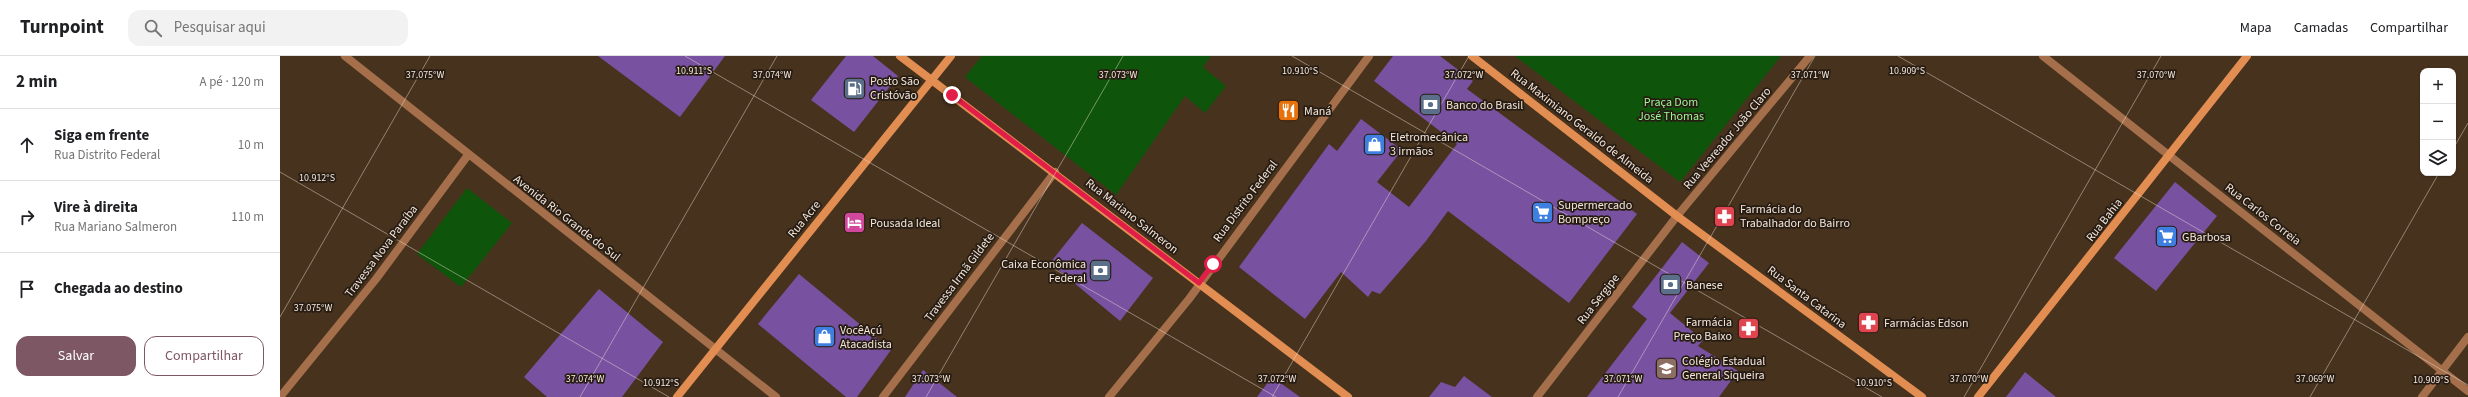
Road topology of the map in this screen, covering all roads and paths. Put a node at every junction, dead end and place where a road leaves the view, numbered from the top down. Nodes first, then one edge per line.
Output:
1 (345, 56) edge
2 (900, 56) edge
3 (952, 56) edge
4 (1369, 56) edge
5 (1472, 56) edge
6 (1810, 56) edge
7 (2043, 56) edge
8 (2247, 56) edge
9 (932, 80) junction
10 (468, 155) junction
11 (2170, 156) junction
12 (1055, 172) junction
13 (1677, 216) junction
14 (1199, 283) junction
15 (2468, 337) edge
16 (716, 348) junction
17 (2442, 371) junction
18 (2468, 391) edge
19 (280, 397) edge
20 (677, 397) edge
21 (776, 397) edge
22 (883, 397) edge
23 (1109, 397) edge
24 (1348, 397) edge
25 (1537, 397) edge
26 (1922, 397) edge
27 (1978, 397) edge
28 (2422, 397) edge

1 - 10 street, Avenida Rio Grande do Sul
2 - 9 main road, Rua Mariano Salmeron
3 - 9 main road, Rua Acre
4 - 14 street, Rua Distrito Federal
5 - 13 main road, Rua Maximiano Geraldo de Almeida
6 - 13 street, Rua Veereador João Claro
7 - 11 street, Rua Carlos Correia
8 - 11 main road, Rua Bahia
9 - 12 main road, Rua Mariano Salmeron
9 - 16 main road, Rua Acre
10 - 16 street, Avenida Rio Grande do Sul
10 - 19 street, Travessa Nova Paraíba
11 - 17 street, Rua Carlos Correia
11 - 27 main road, Rua Bahia
12 - 14 main road, Rua Mariano Salmeron
12 - 22 street, Travessa Irmã Gildete
13 - 25 street, Rua Sergipe
13 - 26 main road, Rua Santa Catarina
14 - 23 street, Rua Distrito Federal
14 - 24 main road, Rua Mariano Salmeron
15 - 17 street
16 - 20 main road, Rua Acre
16 - 21 street, Avenida Rio Grande do Sul
17 - 18 street, Rua Carlos Correia
17 - 28 street

